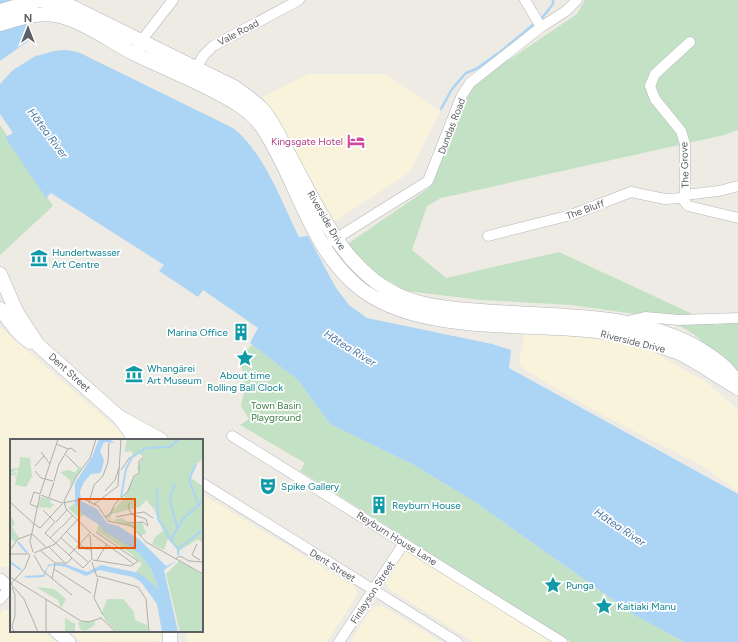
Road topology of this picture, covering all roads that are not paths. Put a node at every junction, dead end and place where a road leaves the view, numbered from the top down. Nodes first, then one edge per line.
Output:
1 (173, 0) edge
2 (299, 0) edge
3 (525, 0) edge
4 (577, 0) edge
5 (30, 9) junction
6 (0, 10) edge
7 (0, 24) edge
8 (541, 27) junction
9 (690, 42) dead end
10 (138, 48) junction
11 (193, 74) junction
12 (738, 186) edge
13 (684, 196) junction
14 (738, 218) edge
15 (488, 236) dead end
16 (336, 239) junction
17 (323, 246) junction
18 (0, 274) edge
19 (0, 309) edge
20 (738, 318) edge
21 (0, 319) edge
22 (627, 322) junction
23 (15, 329) junction
24 (621, 336) junction
25 (38, 344) junction
26 (738, 384) edge
27 (738, 388) edge
28 (119, 417) junction
29 (232, 436) dead end
30 (135, 439) edge
31 (159, 439) edge
32 (206, 485) edge
33 (404, 542) junction
34 (8, 587) edge
35 (373, 590) junction
36 (0, 600) edge
37 (57, 632) edge
38 (69, 642) edge
39 (339, 642) edge
40 (457, 642) edge
41 (562, 642) edge

1 - 10 street
2 - 11 street, Vale Road
3 - 8 street
4 - 8 street, Dundas Road
5 - 6 main road, Riverside Drive
5 - 7 main road, Riverside Drive
5 - 10 main road, Riverside Drive
8 - 16 street, Dundas Road
9 - 13 street, The Grove
10 - 11 main road, Riverside Drive
11 - 16 main road, Riverside Drive
11 - 17 main road, Riverside Drive
12 - 13 street, The Bluff
13 - 14 street
13 - 15 street, The Bluff
16 - 17 street, Dundas Road
16 - 22 main road, Riverside Drive
17 - 24 main road, Riverside Drive
18 - 25 main road, Dent Street
19 - 23 main road, Dent Street
20 - 22 street
21 - 23 main road
22 - 24 street
22 - 26 main road, Riverside Drive
23 - 25 main road, Dent Street
24 - 27 main road, Riverside Drive
25 - 28 main road, Dent Street
28 - 30 main road, Dent Street
28 - 31 main road, Dent Street
29 - 33 street, Reyburn House Lane
32 - 35 street, Dent Street
33 - 35 street, Finlayson Street
33 - 41 street, Reyburn House Lane
34 - 36 street
35 - 39 street, Finlayson Street
35 - 40 street, Dent Street
37 - 38 street

